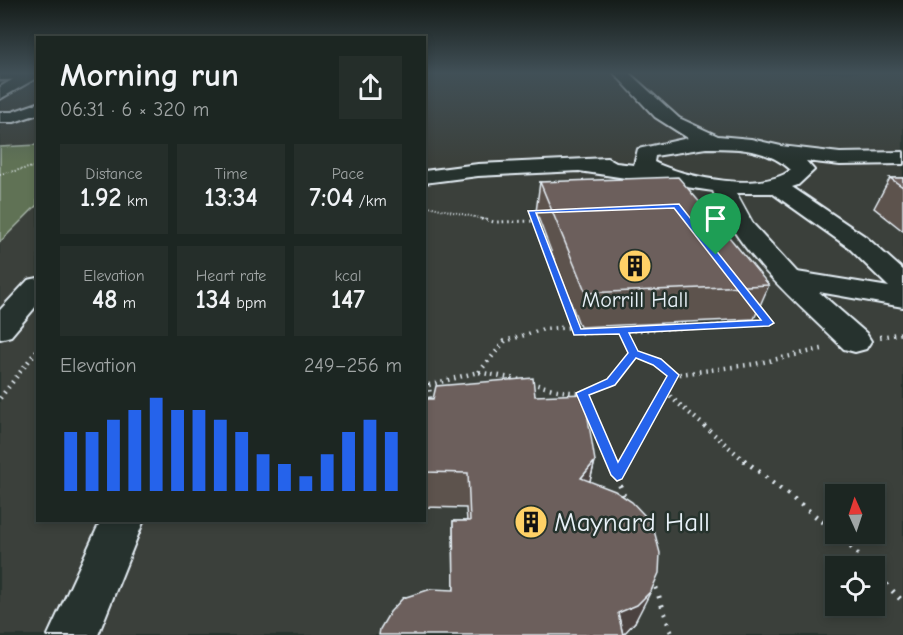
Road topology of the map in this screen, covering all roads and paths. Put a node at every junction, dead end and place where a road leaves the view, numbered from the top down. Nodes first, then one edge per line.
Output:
1 (650, 103) edge
2 (36, 109) edge
3 (664, 117) junction
4 (5, 120) edge
5 (715, 141) junction
6 (652, 151) junction
7 (779, 152) junction
8 (903, 158) edge
9 (840, 159) junction
10 (36, 166) edge
11 (586, 167) junction
12 (804, 170) junction
13 (0, 174) edge
14 (666, 176) junction
15 (426, 177) edge
16 (775, 185) junction
17 (722, 187) junction
18 (426, 205) edge
19 (536, 221) junction
20 (792, 279) junction
21 (903, 285) edge
22 (36, 288) edge
23 (903, 298) edge
24 (575, 327) junction
25 (0, 329) edge
26 (623, 330) junction
27 (903, 333) edge
28 (855, 341) junction
29 (36, 352) edge
30 (634, 353) junction
31 (478, 372) junction
32 (673, 375) junction
33 (664, 392) junction
34 (582, 393) junction
35 (0, 398) edge
36 (430, 398) edge
37 (617, 475) junction
38 (628, 507) edge
39 (122, 522) edge
40 (825, 524) edge
41 (848, 544) edge
42 (860, 556) edge
43 (650, 571) edge
44 (885, 583) edge
45 (903, 602) edge
46 (73, 635) edge
47 (672, 635) edge

1 - 3 street
2 - 4 street
3 - 5 street
3 - 6 street
5 - 6 street
5 - 7 street
6 - 11 street
6 - 14 street
7 - 9 street
7 - 12 street
8 - 9 street
9 - 12 street
10 - 13 path
11 - 14 street
11 - 15 street
12 - 16 street
14 - 17 street
16 - 17 street
16 - 21 street
17 - 20 street
18 - 19 path
19 - 24 path
19 - 26 path
20 - 23 street
20 - 28 street
22 - 25 street
24 - 26 path
24 - 31 path
26 - 30 path
27 - 28 path
28 - 32 path
29 - 35 path
30 - 32 path
30 - 34 path
31 - 34 path
31 - 36 path
32 - 33 path
33 - 37 path
33 - 40 path
34 - 37 path
37 - 38 path
39 - 46 street
41 - 42 path
43 - 47 path
44 - 45 path

